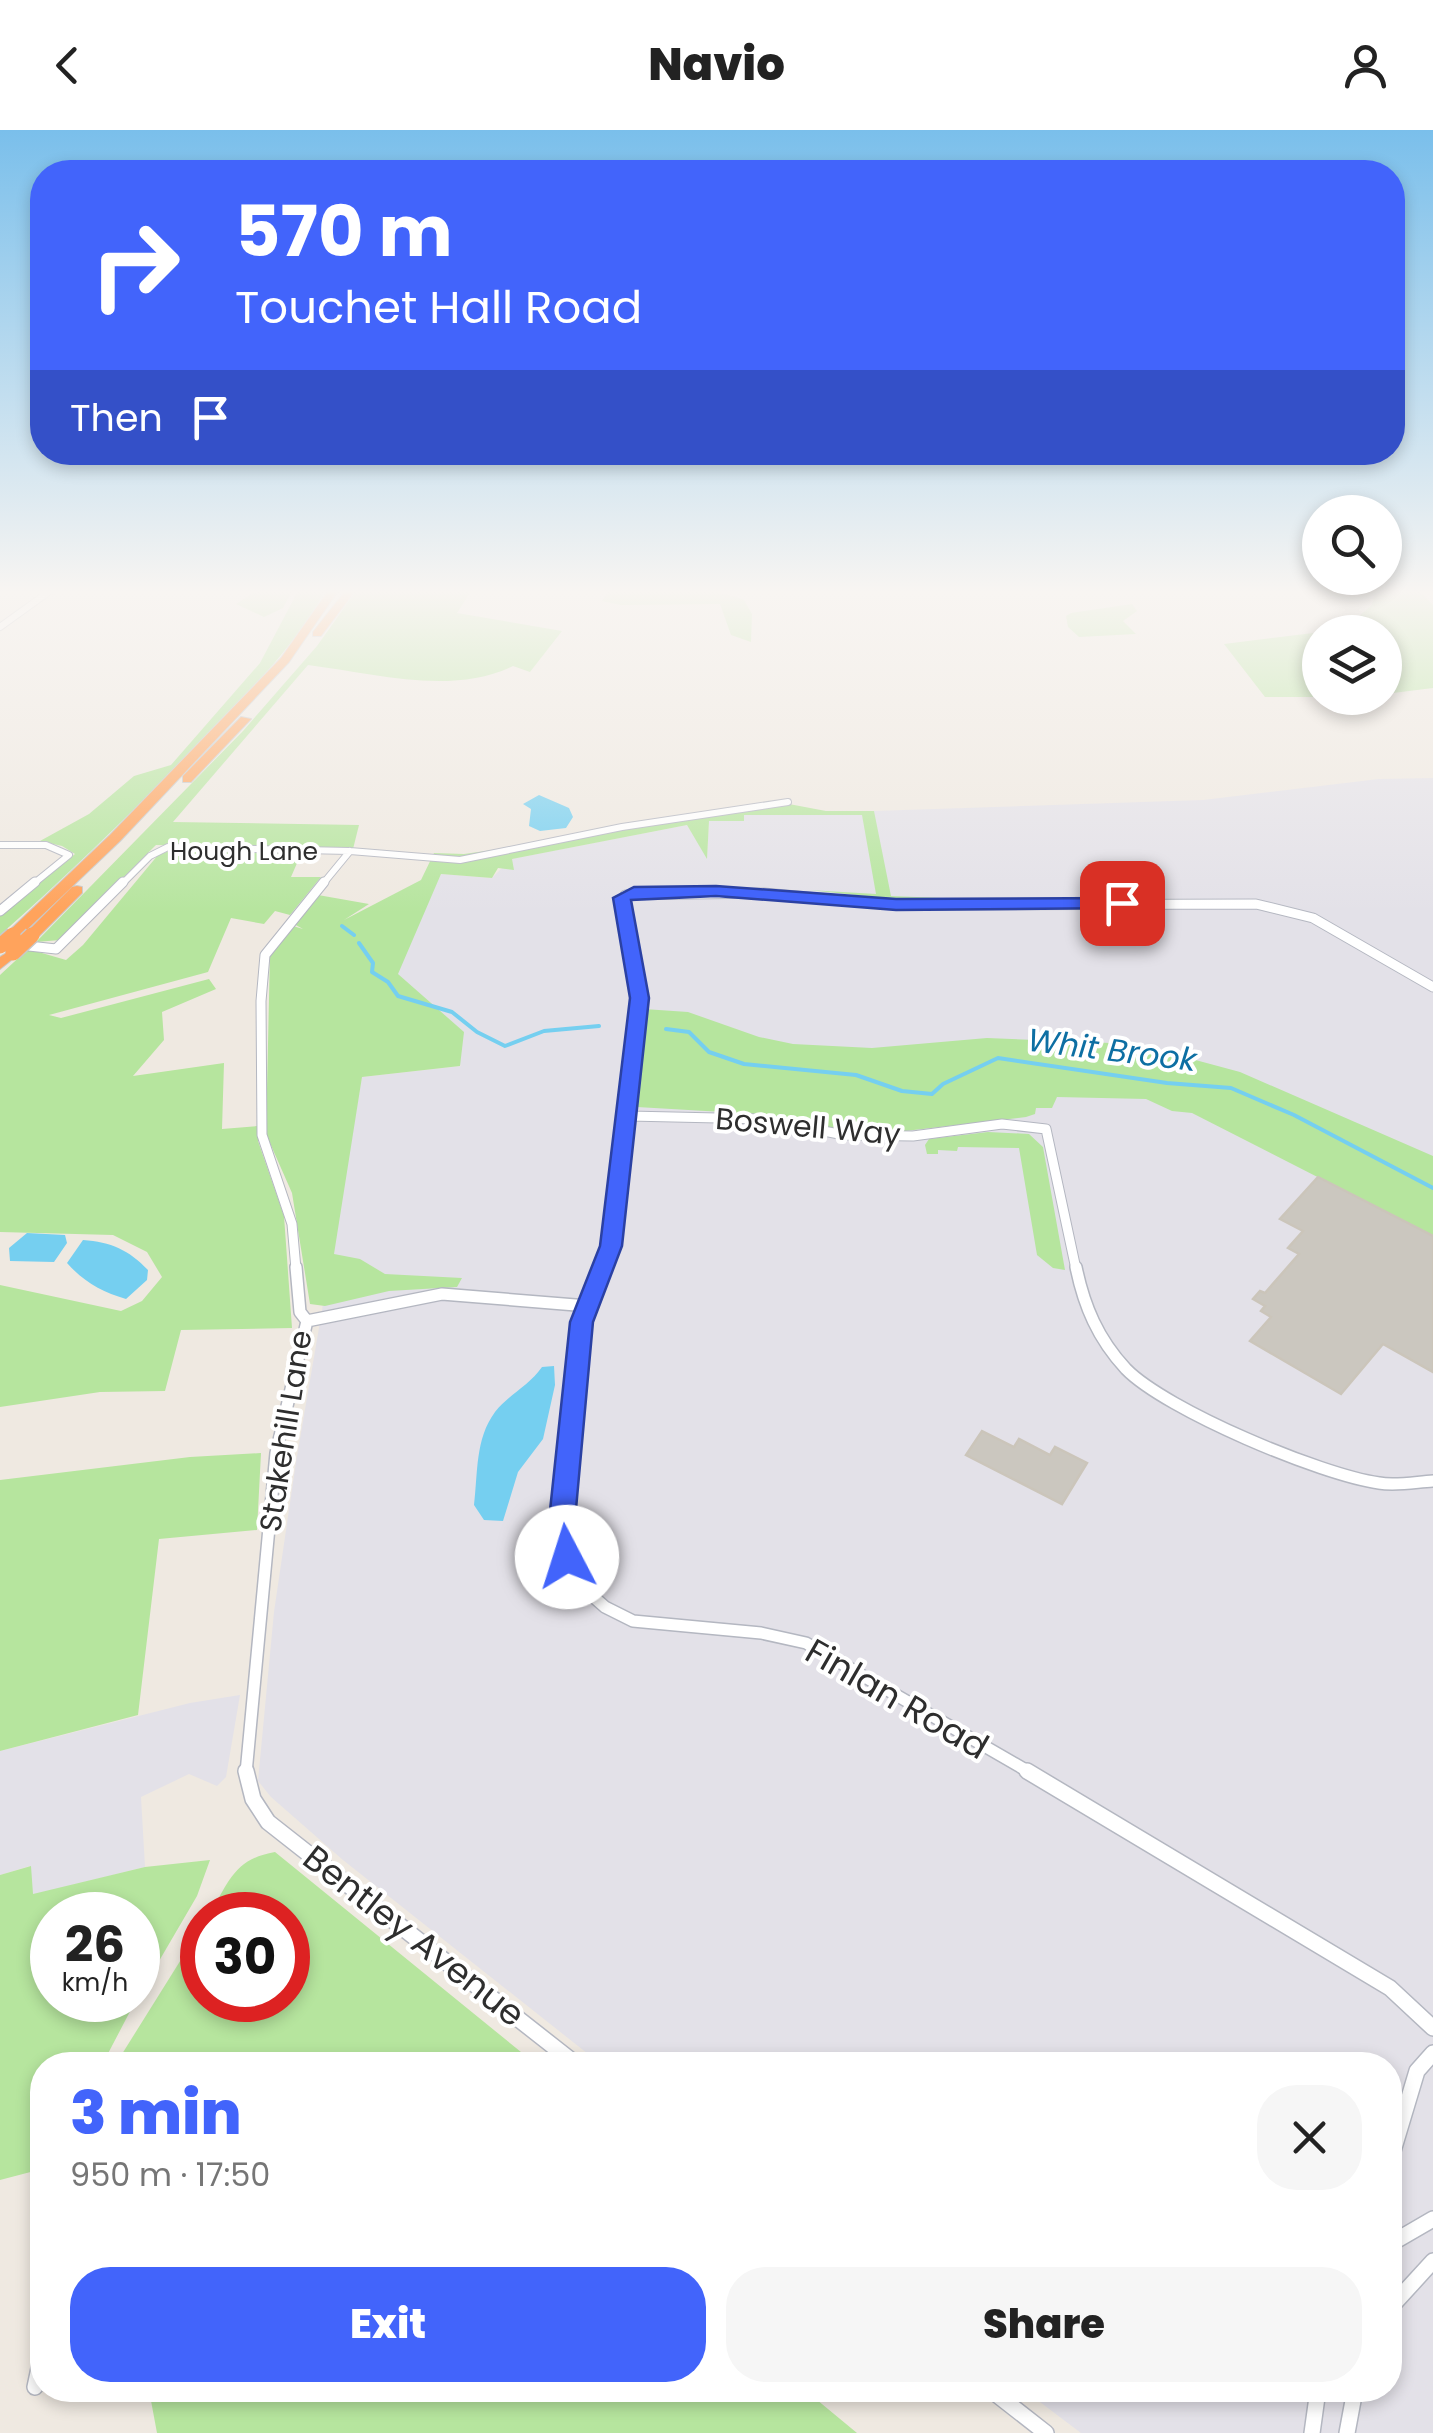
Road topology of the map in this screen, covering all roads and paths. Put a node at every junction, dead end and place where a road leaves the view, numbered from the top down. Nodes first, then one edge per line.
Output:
1 (247, 698) edge
2 (263, 698) edge
3 (788, 802) dead end
4 (0, 845) edge
5 (350, 851) junction
6 (0, 911) edge
7 (6, 944) edge
8 (0, 965) edge
9 (1433, 986) edge
10 (629, 1116) junction
11 (588, 1306) junction
12 (307, 1321) junction
13 (1433, 1481) edge
14 (253, 1805) joint
15 (1433, 2028) edge
16 (560, 2052) edge
17 (1433, 2053) edge
18 (1402, 2121) edge
19 (1433, 2219) edge
20 (1402, 2237) edge
21 (1433, 2261) edge
22 (1402, 2295) edge
23 (1007, 2402) edge
24 (1316, 2402) edge
25 (1353, 2402) edge
26 (1046, 2433) edge
27 (1312, 2433) edge
28 (1348, 2433) edge

1 - 7 highway
2 - 7 highway, bridge
3 - 5 street
4 - 6 street
5 - 7 street, Hough Lane
5 - 12 street, Stakehill Lane
7 - 8 highway
9 - 10 street, Finlan Road
10 - 11 street, Finlan Road
10 - 13 street, Boswell Way
11 - 12 street
11 - 15 street, Finlan Road
12 - 14 street, Stakehill Lane
14 - 16 street, Bentley Avenue
17 - 18 street
19 - 20 street
21 - 22 street
23 - 26 street
24 - 27 street
25 - 28 street

